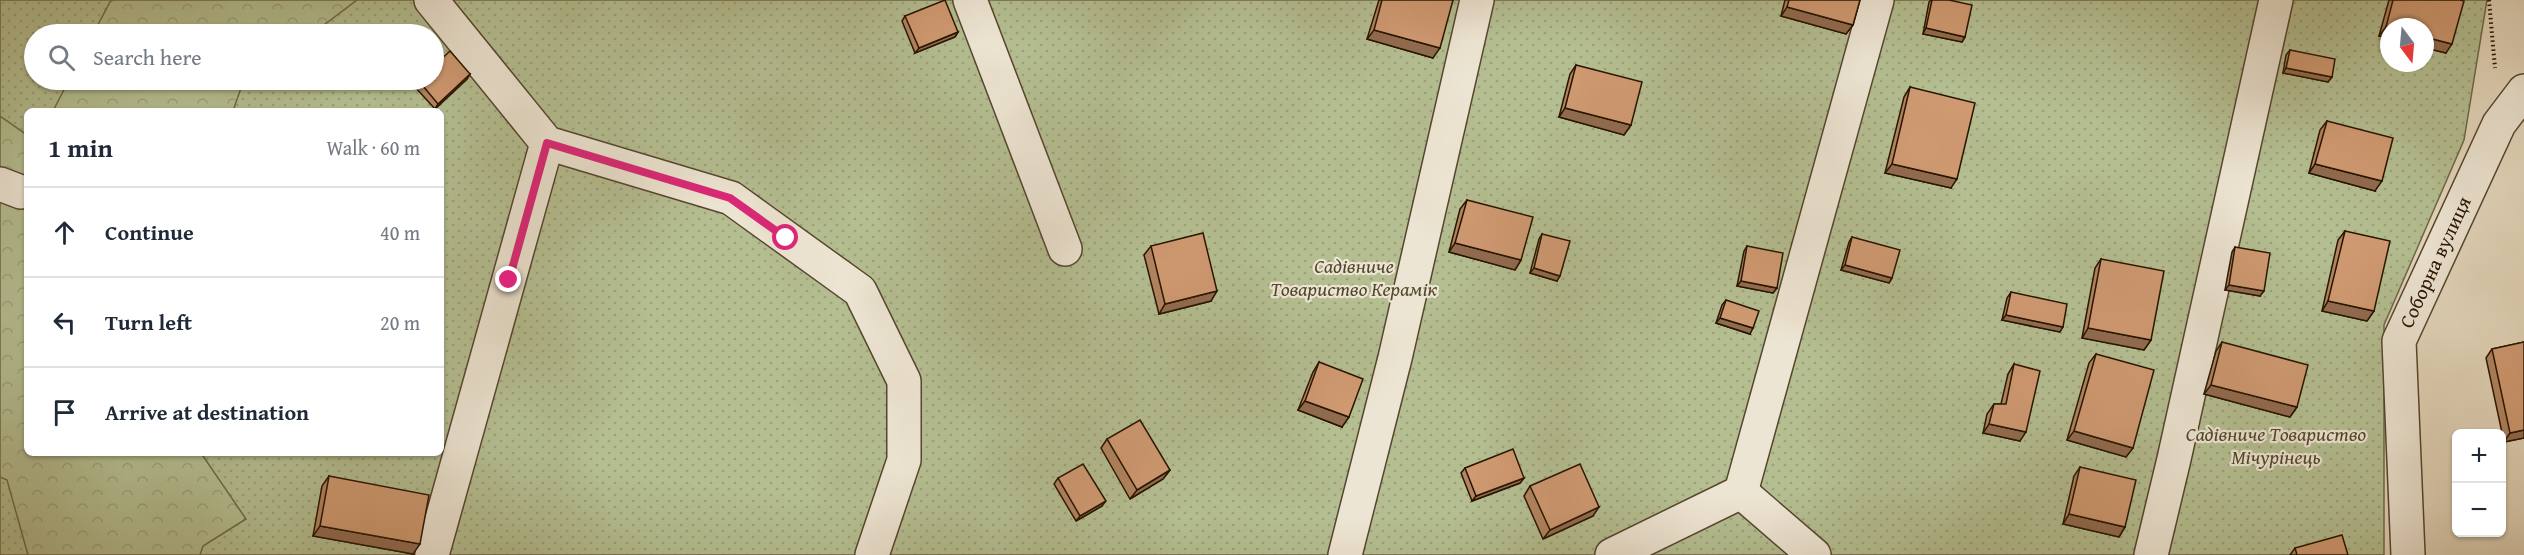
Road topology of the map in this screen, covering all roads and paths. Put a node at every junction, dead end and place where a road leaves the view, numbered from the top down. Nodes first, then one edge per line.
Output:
1 (431, 0) edge
2 (970, 0) edge
3 (1477, 0) edge
4 (1877, 0) edge
5 (2276, 0) edge
6 (2489, 0) edge
7 (2524, 91) edge
8 (2499, 124) junction
9 (547, 143) junction
10 (1065, 249) dead end
11 (1741, 492) junction
12 (432, 555) edge
13 (872, 555) edge
14 (1345, 555) edge
15 (1612, 555) edge
16 (1814, 555) edge
17 (2151, 555) edge
18 (2408, 555) edge

1 - 9 street
2 - 10 street
3 - 14 street
4 - 11 street
5 - 17 street
6 - 8 path
7 - 8 street, Соборна вулиця
8 - 18 street, Соборна вулиця
9 - 12 street
9 - 13 street
11 - 15 street
11 - 16 street

